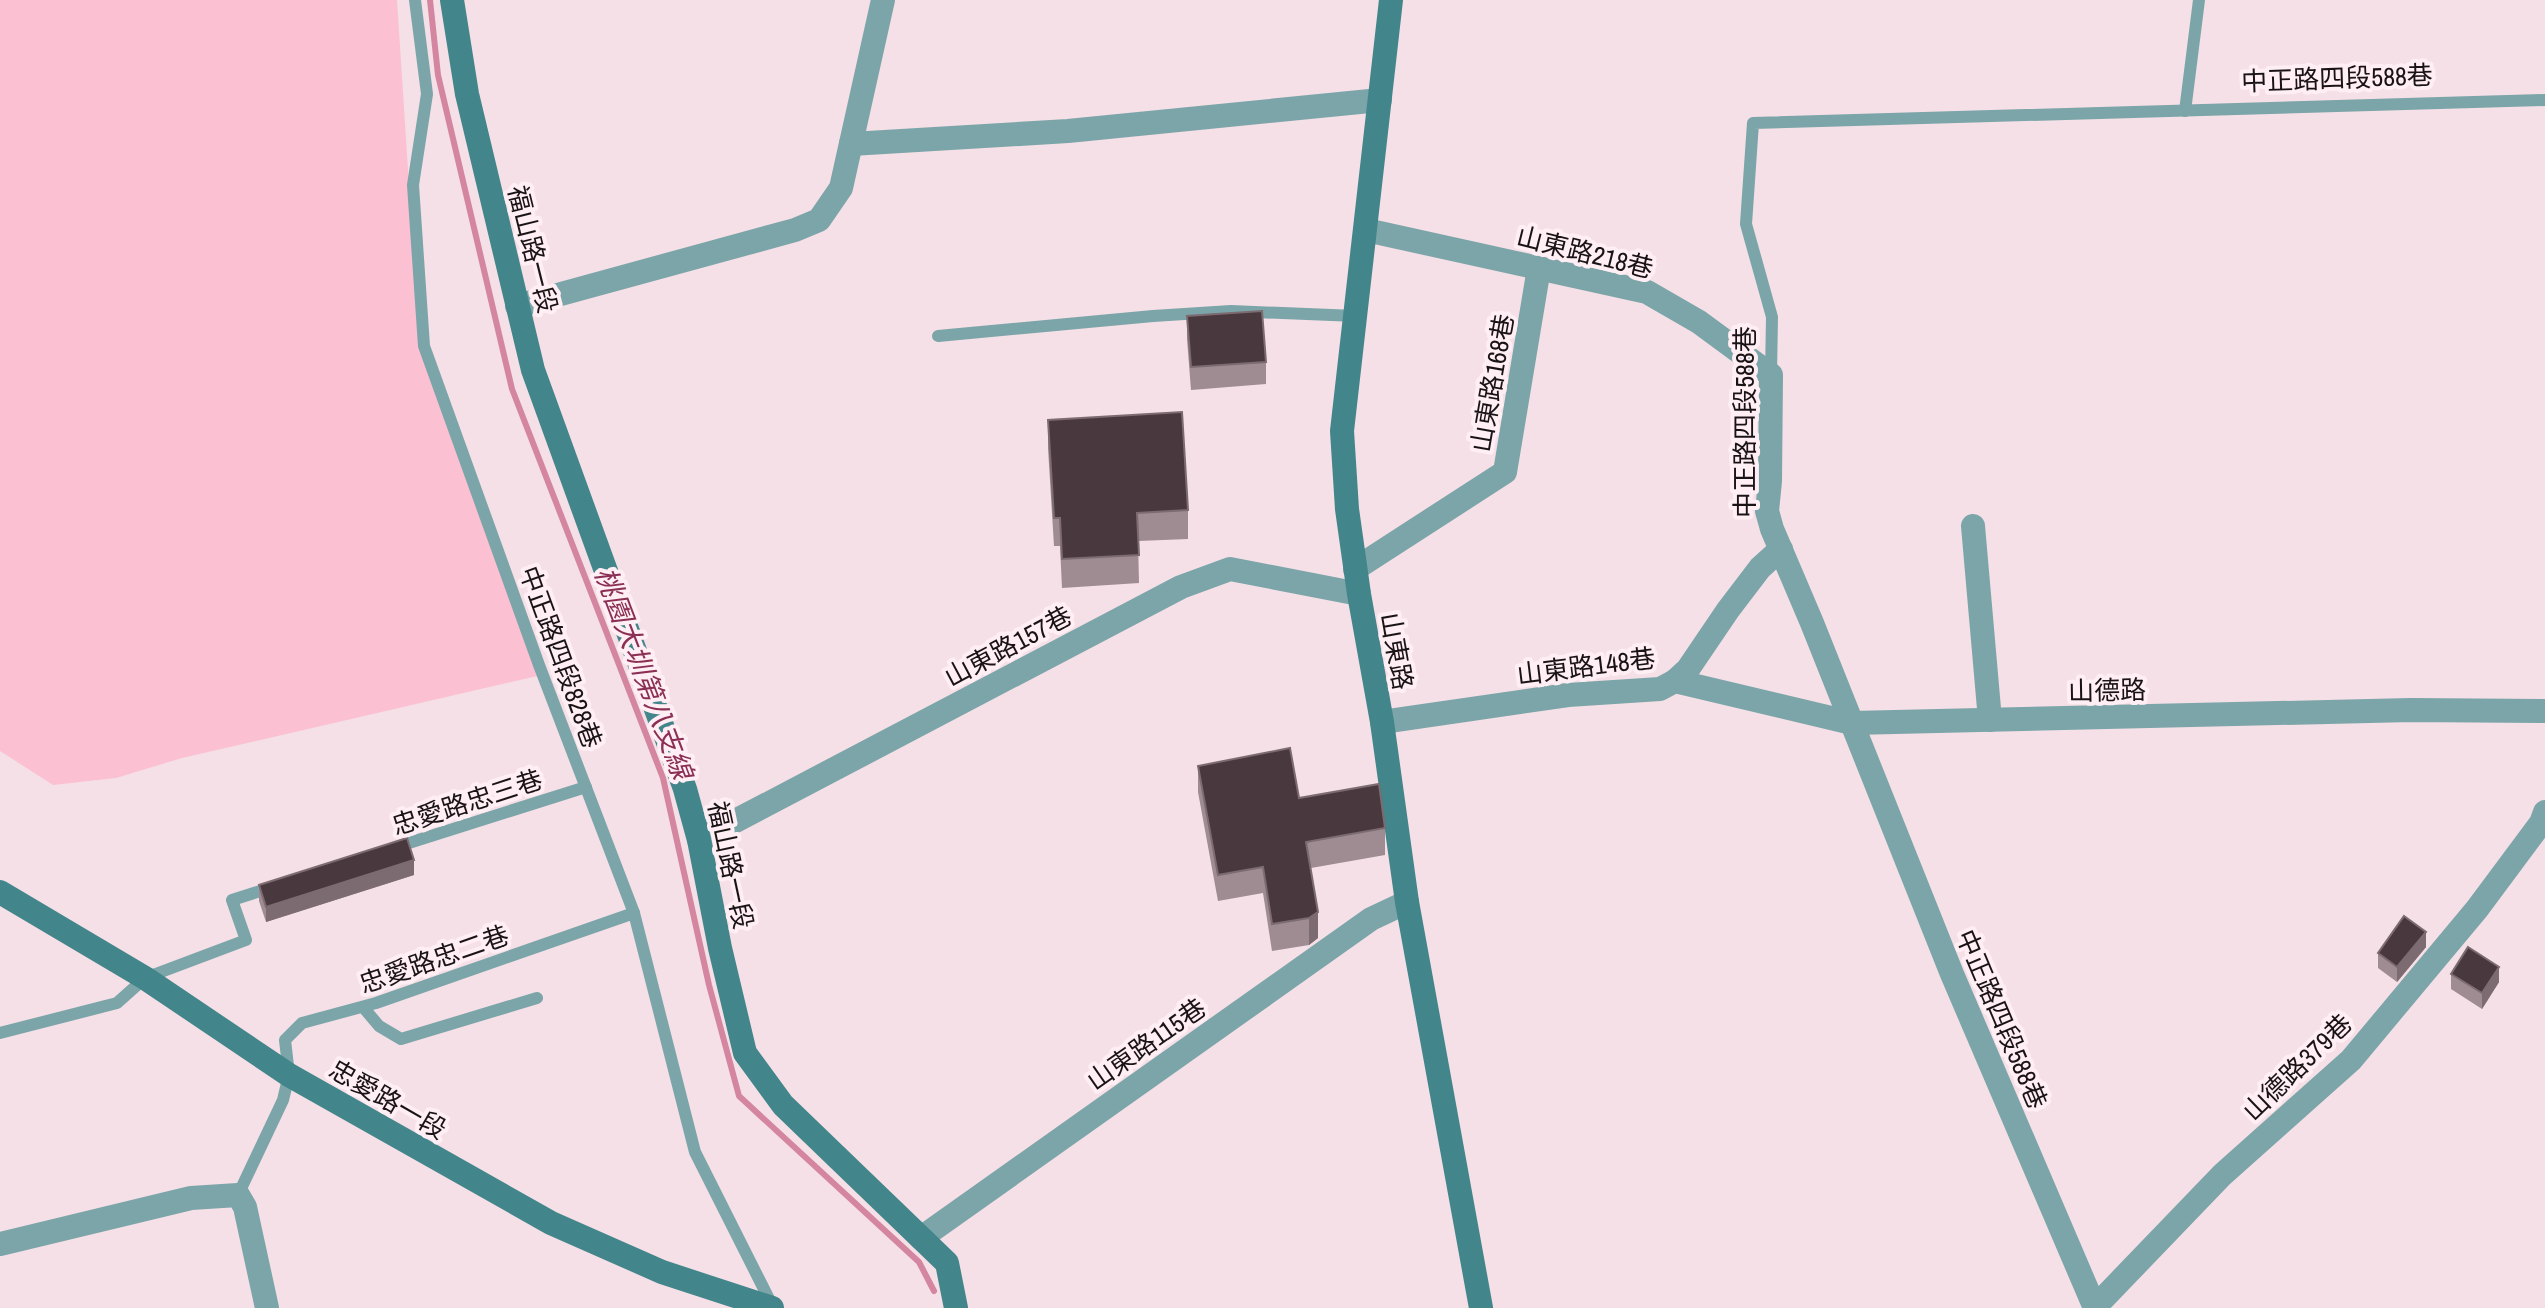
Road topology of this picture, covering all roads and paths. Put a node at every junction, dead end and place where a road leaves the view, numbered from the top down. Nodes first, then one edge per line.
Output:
1 (415, 0) edge
2 (452, 0) edge
3 (883, 0) edge
4 (1391, 0) edge
5 (2199, 0) edge
6 (1380, 100) junction
7 (2545, 100) edge
8 (2185, 111) junction
9 (851, 144) junction
10 (1366, 230) junction
11 (1539, 268) junction
12 (517, 306) junction
13 (1356, 316) junction
14 (938, 336) dead end
15 (1771, 375) junction
16 (1973, 526) dead end
17 (1781, 549) junction
18 (1355, 569) junction
19 (1359, 594) junction
20 (1675, 681) junction
21 (2545, 711) edge
22 (1990, 720) junction
23 (1382, 722) junction
24 (1852, 723) junction
25 (586, 787) junction
26 (2545, 812) edge
27 (699, 840) junction
28 (379, 853) edge
29 (291, 881) edge
30 (0, 892) edge
31 (1407, 902) junction
32 (634, 913) junction
33 (145, 978) junction
34 (537, 998) dead end
35 (363, 1007) junction
36 (0, 1033) edge
37 (289, 1075) junction
38 (238, 1195) junction
39 (921, 1238) junction
40 (0, 1244) edge
41 (267, 1308) edge
42 (773, 1308) edge
43 (956, 1308) edge
44 (1481, 1308) edge
45 (2095, 1308) edge

1 - 25 lane, 中正路四段828巷
2 - 12 street, 福山路一段
3 - 9 street
4 - 6 street, 山東路
5 - 8 lane
6 - 9 street
6 - 10 street, 山東路
7 - 8 lane, 中正路四段588巷
8 - 15 lane, 中正路四段588巷
9 - 12 street
10 - 11 street, 山東路218巷
10 - 13 street, 山東路
11 - 15 street, 山東路218巷
11 - 18 street, 山東路168巷
12 - 27 street, 福山路一段
13 - 14 lane
13 - 18 street, 山東路
15 - 17 street, 中正路四段588巷
16 - 22 street
17 - 20 street, 山東路148巷
17 - 24 street, 中正路四段588巷
18 - 19 street, 山東路
19 - 23 street, 山東路
19 - 27 street, 山東路157巷
20 - 23 street, 山東路148巷
20 - 24 street, 山德路
21 - 22 street, 山德路
22 - 24 street, 山德路
23 - 31 street, 山東路
24 - 45 street, 中正路四段588巷
25 - 28 lane, 忠愛路忠三巷
25 - 32 lane, 中正路四段828巷
26 - 45 street, 山德路379巷
27 - 39 street, 福山路一段
29 - 33 lane
30 - 33 street, 忠愛路一段
31 - 39 street, 山東路115巷
31 - 44 street, 山東路
32 - 35 lane, 忠愛路忠二巷
32 - 42 lane, 中正路四段828巷
33 - 36 lane
33 - 37 street, 忠愛路一段
34 - 35 lane
35 - 37 lane, 忠愛路忠二巷
37 - 38 lane
37 - 42 street, 忠愛路一段
38 - 40 street
38 - 41 street
39 - 43 street, 福山路一段

